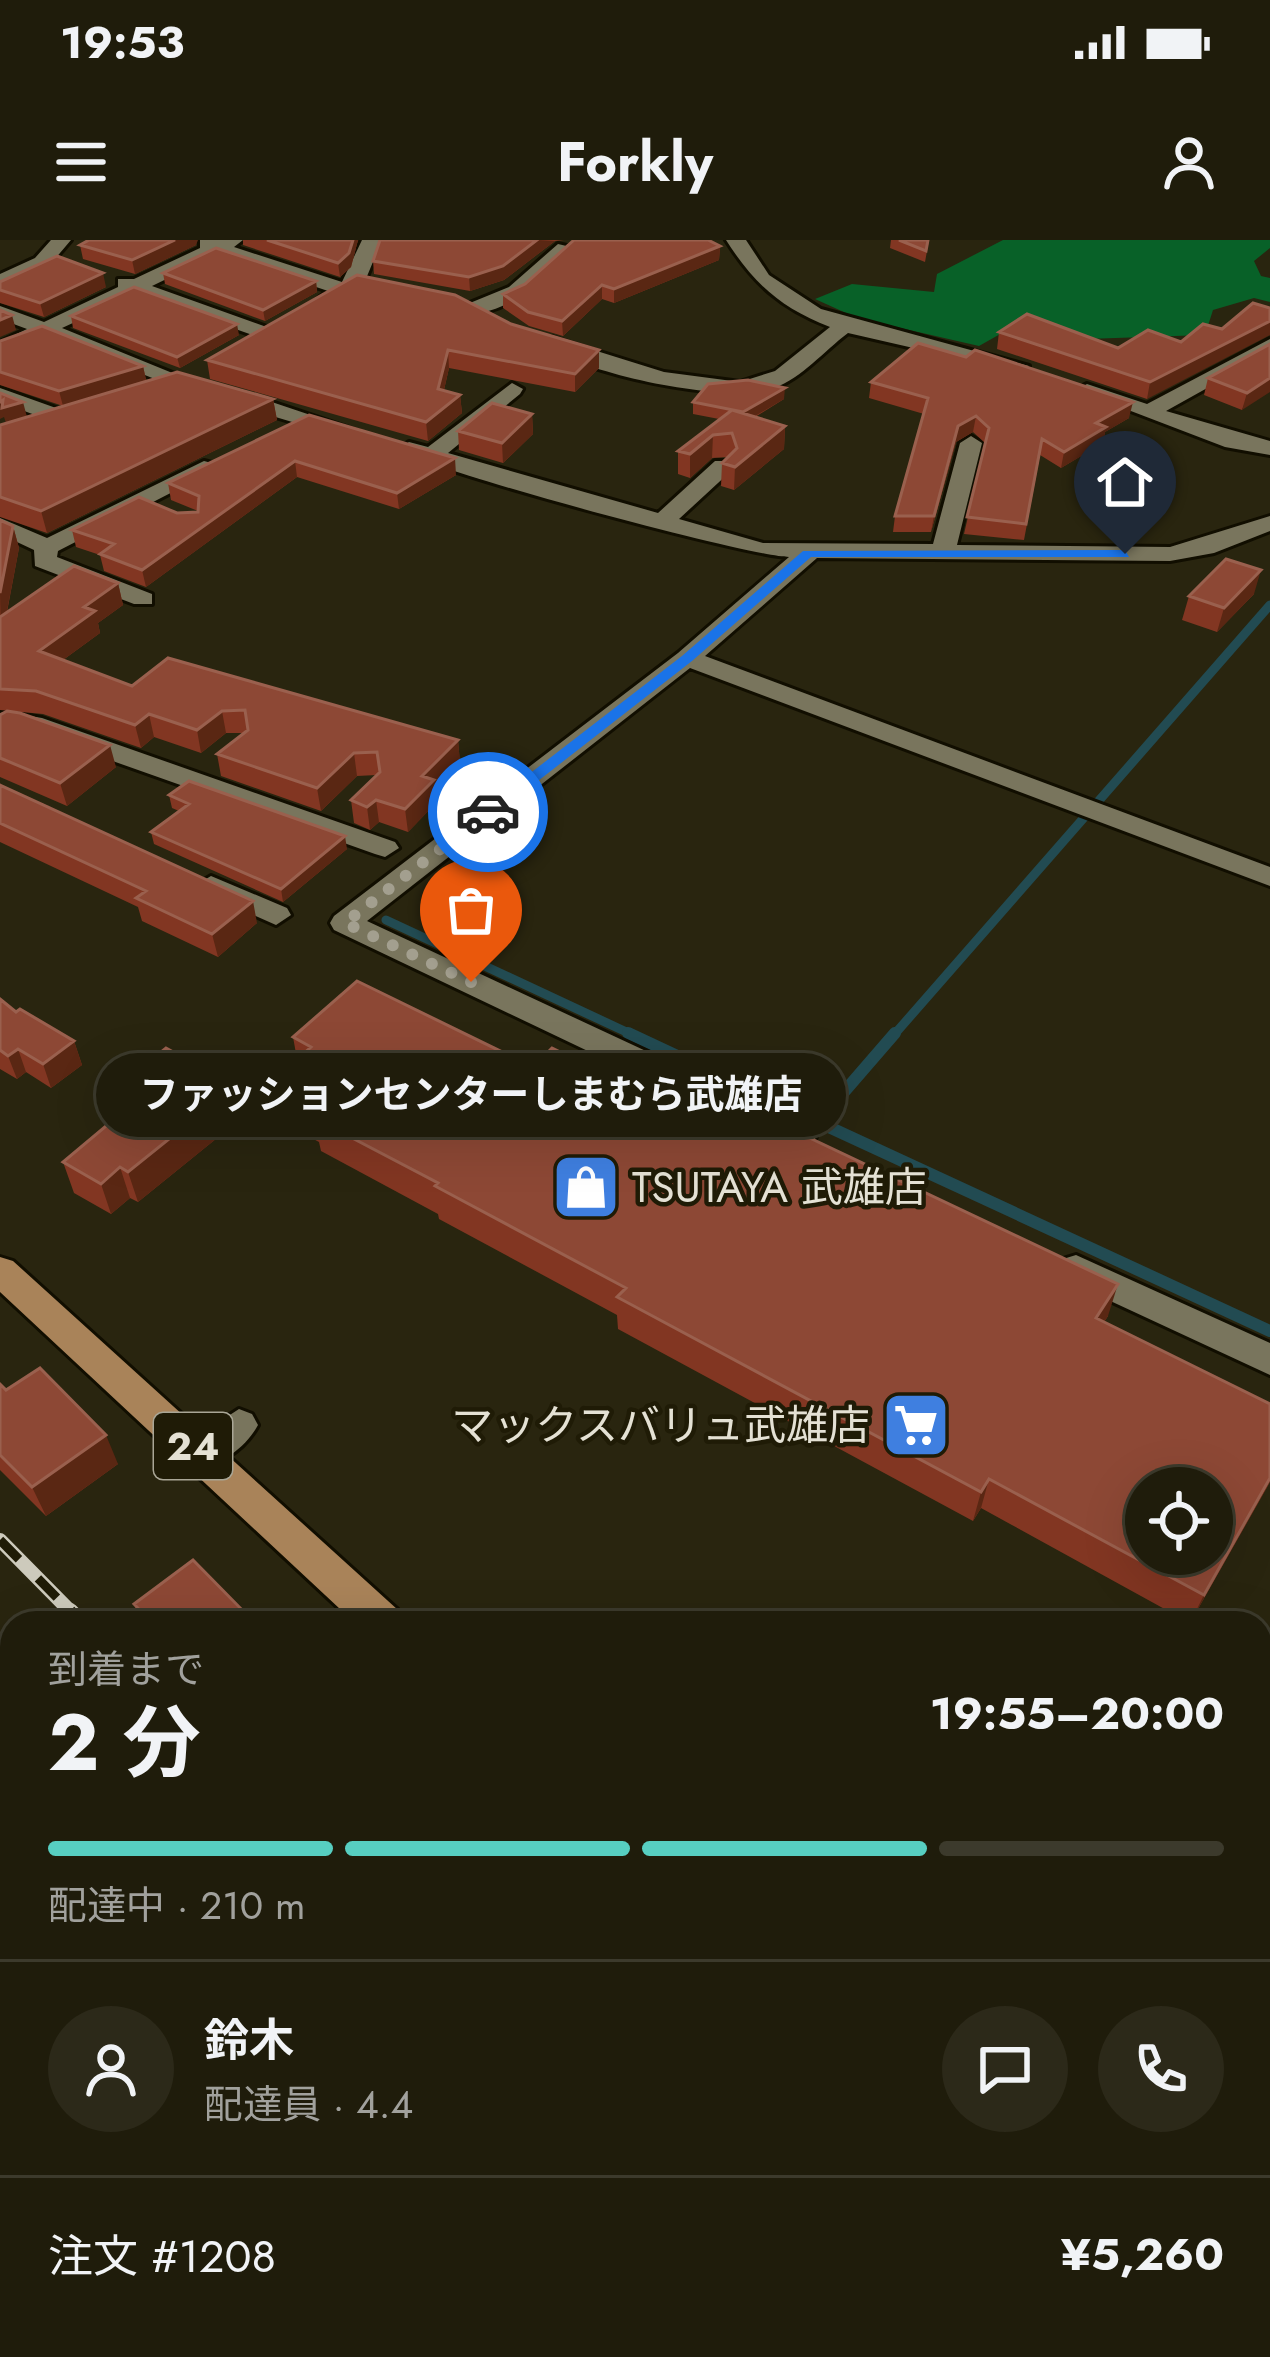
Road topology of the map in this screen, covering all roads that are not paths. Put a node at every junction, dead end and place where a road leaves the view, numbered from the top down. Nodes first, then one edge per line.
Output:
1 (61, 240) edge
2 (196, 240) edge
3 (372, 240) edge
4 (736, 240) edge
5 (225, 244) edge
6 (565, 248) edge
7 (114, 279) dead end
8 (0, 281) edge
9 (358, 285) junction
10 (136, 287) junction
11 (449, 303) edge
12 (472, 309) junction
13 (0, 312) edge
14 (286, 324) junction
15 (846, 324) junction
16 (45, 329) junction
17 (1270, 345) edge
18 (0, 350) edge
19 (234, 353) edge
20 (1037, 372) edge
21 (190, 376) junction
22 (1059, 380) edge
23 (512, 389) dead end
24 (0, 394) edge
25 (137, 394) edge
26 (93, 409) edge
27 (1148, 412) junction
28 (62, 418) junction
29 (307, 419) junction
30 (20, 431) edge
31 (971, 442) dead end
32 (1270, 448) edge
33 (417, 458) junction
34 (722, 466) edge
35 (141, 501) junction
36 (173, 514) edge
37 (1270, 523) edge
38 (0, 524) edge
39 (659, 524) junction
40 (47, 548) junction
41 (808, 554) junction
42 (943, 554) junction
43 (143, 599) dead end
44 (687, 658) junction
45 (0, 729) edge
46 (223, 755) edge
47 (192, 780) junction
48 (356, 799) edge
49 (327, 827) junction
50 (385, 848) dead end
51 (191, 876) edge
52 (1270, 878) edge
53 (276, 915) dead end
54 (818, 1147) edge
55 (1055, 1258) edge
56 (0, 1271) edge
57 (1270, 1360) edge
58 (239, 1425) dead end
59 (201, 1454) junction
60 (370, 1611) edge

1 - 8 street
2 - 5 street
3 - 9 street
4 - 15 street
5 - 9 street
5 - 10 street
6 - 12 street
7 - 10 street
9 - 14 street
10 - 14 street
10 - 16 street
11 - 12 street
12 - 15 street
13 - 16 street
14 - 19 street
15 - 20 street
16 - 18 street
16 - 21 street
17 - 27 street
21 - 25 street
21 - 29 street
22 - 27 street
23 - 33 street
24 - 28 street
26 - 28 street
27 - 32 street
28 - 30 street
29 - 33 street
29 - 35 street
31 - 42 street
33 - 39 street
34 - 39 street
35 - 36 street
35 - 40 street
37 - 42 street
38 - 40 street
39 - 41 street
40 - 43 street
41 - 42 street
41 - 44 street
44 - 52 street
44 - 54 street
45 - 47 street
46 - 47 street
47 - 49 street
48 - 49 street
49 - 50 street
51 - 53 street
55 - 57 street
56 - 59 main road, 24
58 - 59 street
59 - 60 main road, 24

